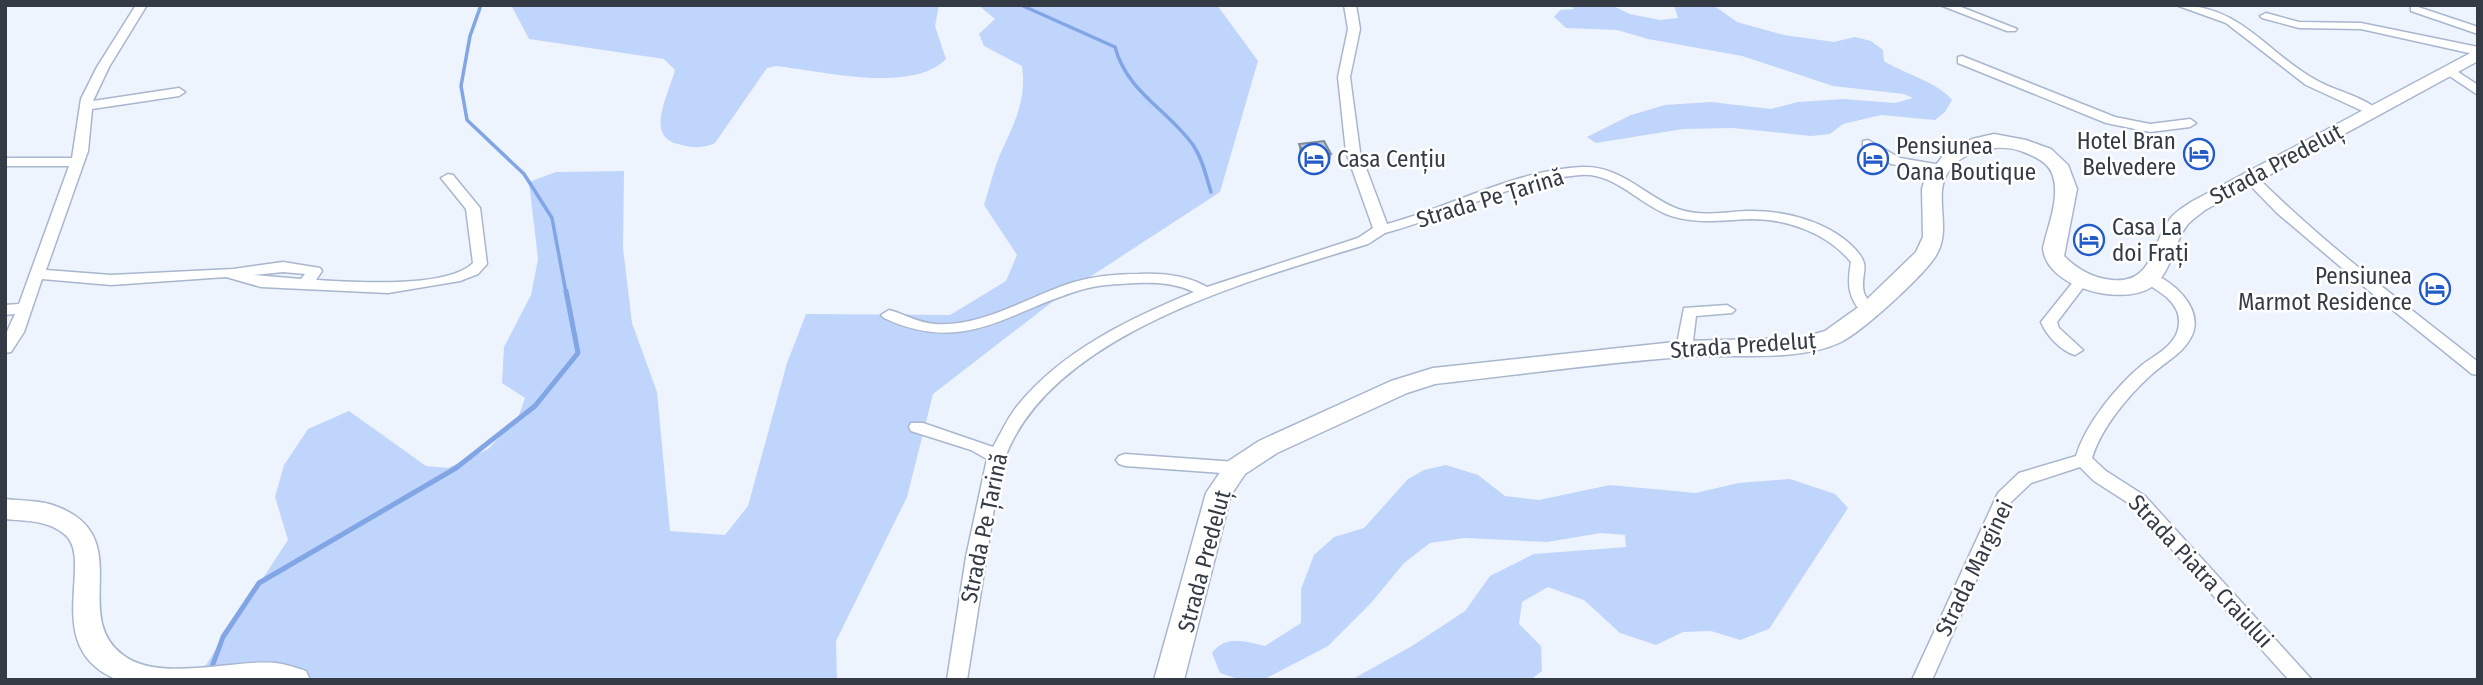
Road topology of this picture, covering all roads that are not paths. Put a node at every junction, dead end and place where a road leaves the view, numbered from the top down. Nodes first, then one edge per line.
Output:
1 (142, 5) edge
2 (1349, 5) edge
3 (1945, 5) edge
4 (2181, 5) edge
5 (2415, 9) dead end
6 (2266, 16) dead end
7 (2011, 29) dead end
8 (2478, 31) edge
9 (2478, 52) edge
10 (1962, 60) dead end
11 (2449, 70) junction
12 (2478, 91) edge
13 (179, 92) dead end
14 (86, 106) junction
15 (2373, 111) junction
16 (2190, 123) dead end
17 (1868, 144) dead end
18 (77, 162) junction
19 (5, 163) edge
20 (1941, 169) junction
21 (448, 178) dead end
22 (2251, 179) junction
23 (1380, 230) junction
24 (37, 274) junction
25 (2149, 278) junction
26 (2082, 280) junction
27 (1205, 292) junction
28 (25, 308) junction
29 (5, 310) edge
30 (1727, 310) dead end
31 (1868, 311) junction
32 (889, 315) dead end
33 (5, 348) edge
34 (1684, 349) junction
35 (2075, 349) dead end
36 (2478, 370) edge
37 (917, 427) dead end
38 (996, 456) junction
39 (1125, 460) dead end
40 (2083, 460) junction
41 (1236, 468) junction
42 (5, 509) edge
43 (203, 679) edge
44 (176, 680) edge
45 (296, 680) edge
46 (957, 680) edge
47 (1170, 680) edge
48 (1922, 680) edge
49 (2302, 680) edge

1 - 14 street
2 - 23 street
3 - 7 street
4 - 15 street
5 - 8 street
6 - 9 street
9 - 11 main road, Strada Predeluț
10 - 16 street
11 - 12 street
11 - 15 main road, Strada Predeluț
13 - 14 street
14 - 18 street
15 - 22 main road, Strada Predeluț
17 - 20 street
18 - 19 street
18 - 24 street
20 - 26 main road
20 - 31 main road, Strada Predeluț
21 - 24 street
22 - 25 main road, Strada Predeluț
22 - 36 street
23 - 27 street, Strada Pe Țarină
23 - 31 street, Strada Pe Țarină
24 - 28 street
25 - 26 main road
25 - 40 street
26 - 35 street
27 - 32 street
27 - 38 street, Strada Pe Țarină
28 - 29 street
28 - 33 street
30 - 34 street
31 - 34 main road, Strada Predeluț
34 - 41 main road, Strada Predeluț
37 - 38 street
38 - 46 street, Strada Pe Țarină
39 - 41 street
40 - 48 street, Strada Marginei
40 - 49 street, Strada Piatra Craiului
41 - 47 main road, Strada Predeluț
42 - 44 main road
43 - 45 main road

